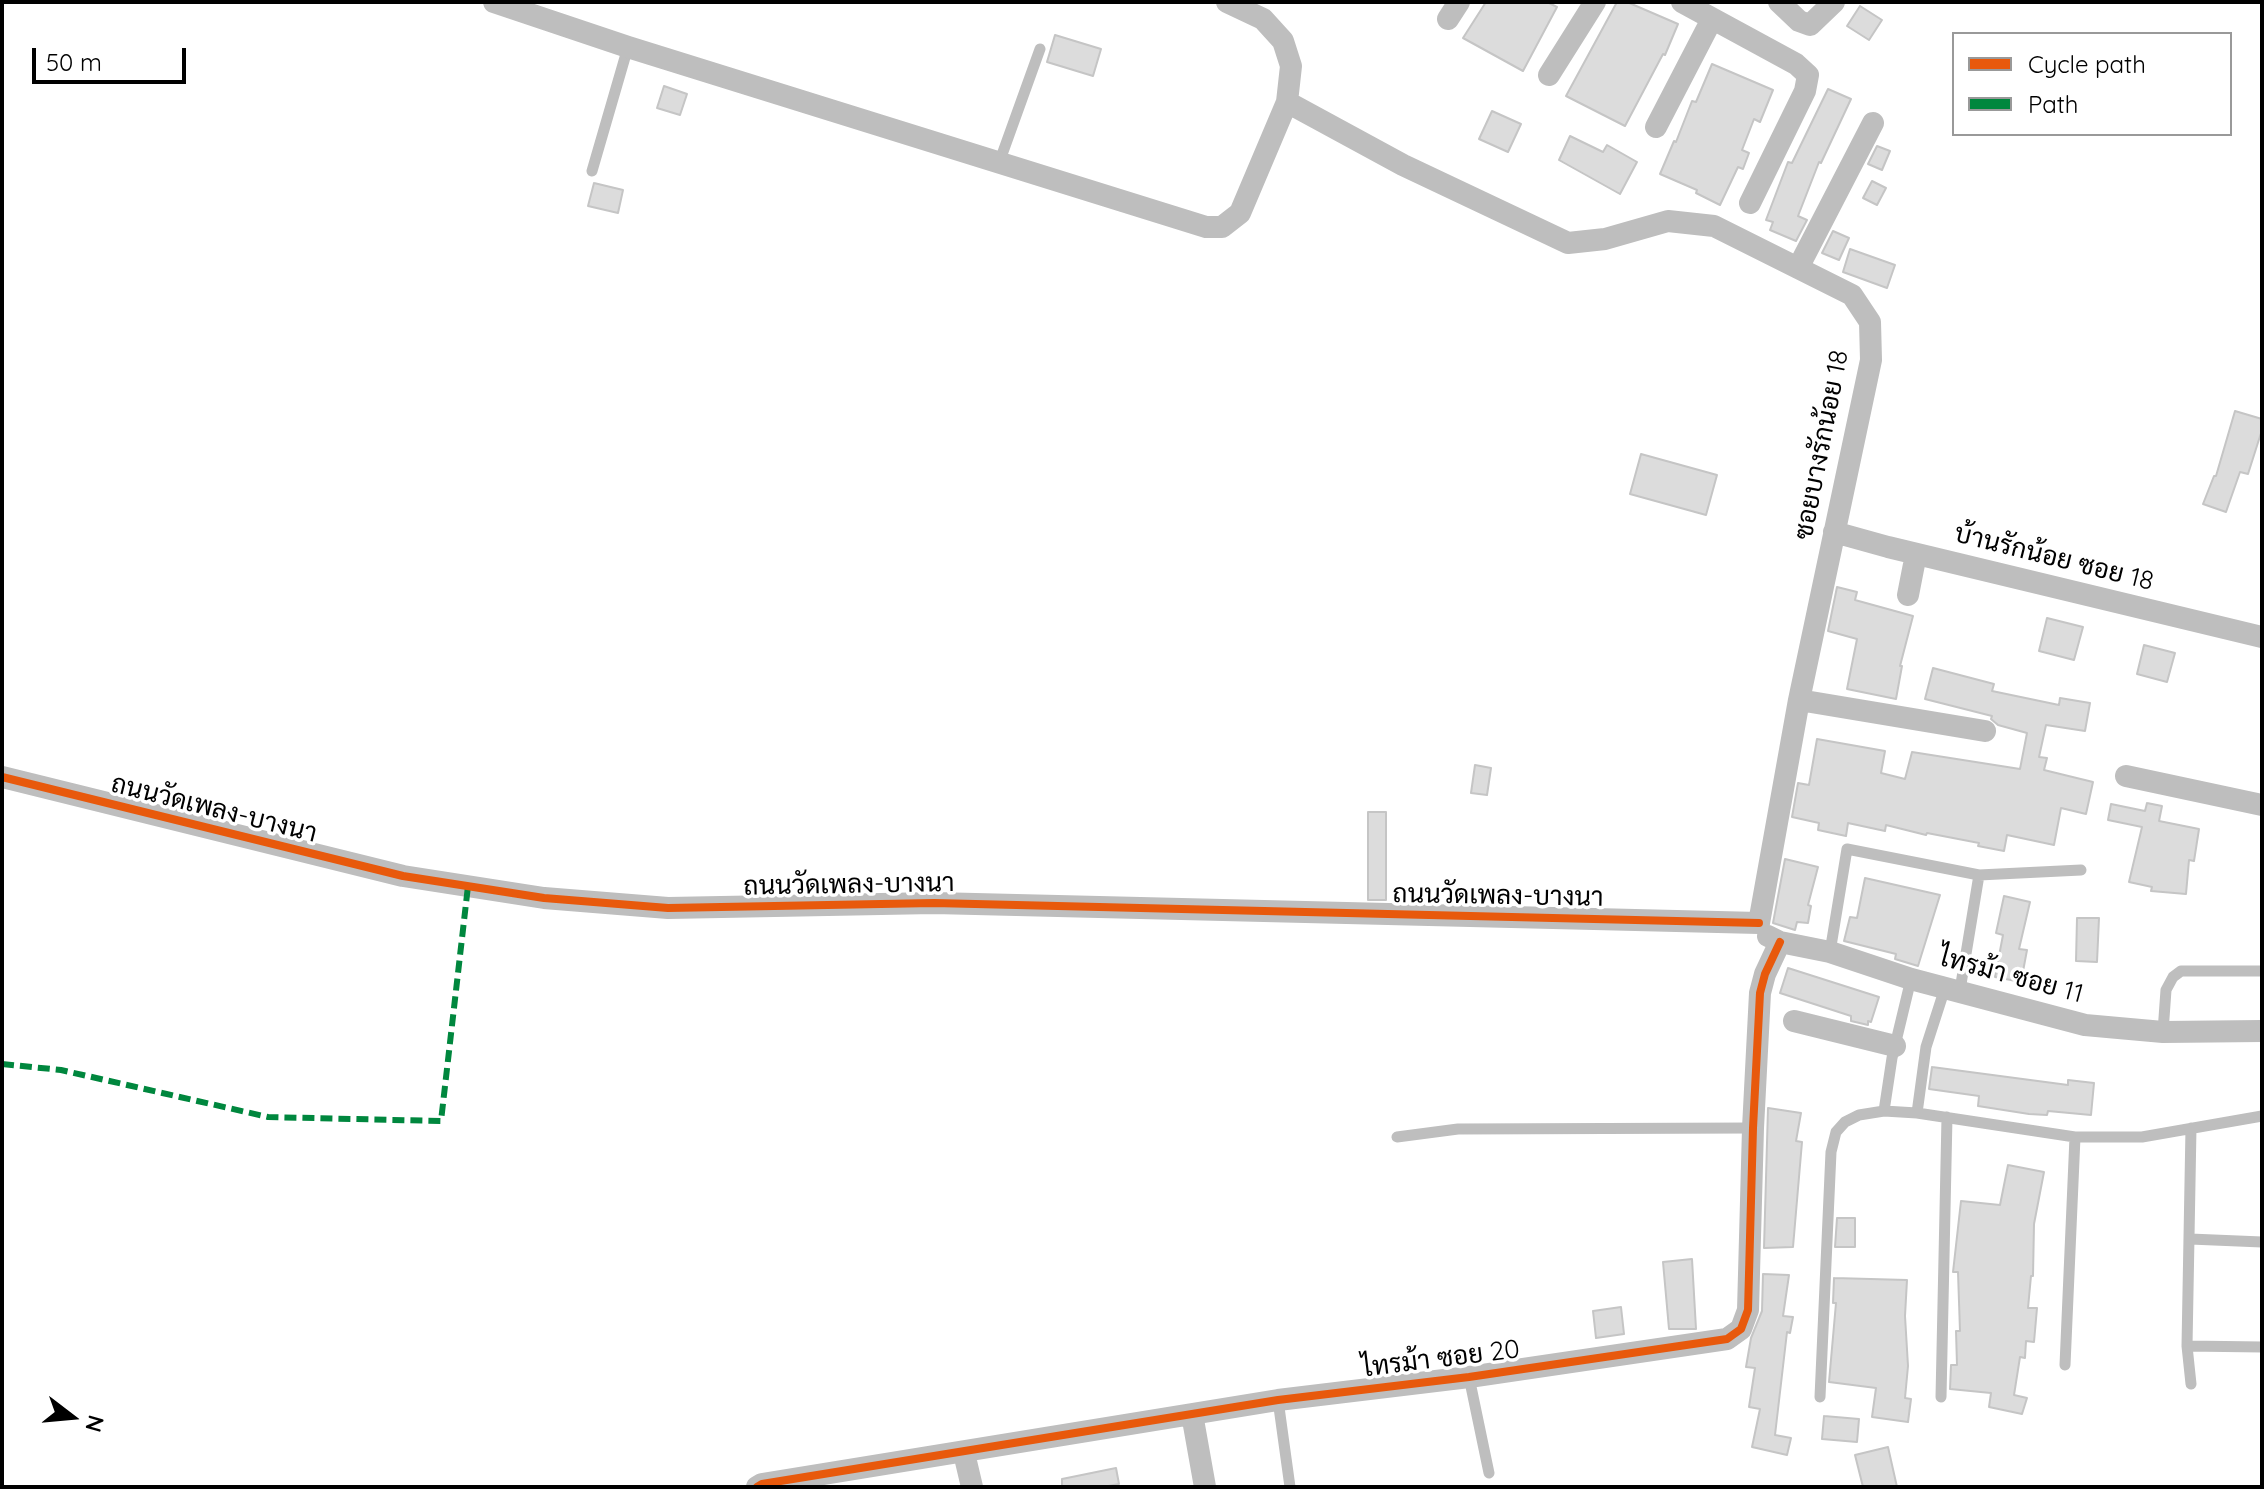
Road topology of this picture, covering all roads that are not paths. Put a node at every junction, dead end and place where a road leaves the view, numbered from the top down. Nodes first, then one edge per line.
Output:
1 (494, 2) edge
2 (1227, 2) edge
3 (1595, 2) edge
4 (1682, 2) edge
5 (1779, 2) edge
6 (1834, 2) edge
7 (1712, 19) junction
8 (628, 47) junction
9 (1040, 49) dead end
10 (1549, 75) dead end
11 (1287, 102) junction
12 (1873, 123) dead end
13 (1656, 127) dead end
14 (999, 163) junction
15 (592, 171) dead end
16 (1750, 203) dead end
17 (1798, 268) junction
18 (1834, 532) junction
19 (1916, 554) junction
20 (1908, 595) dead end
21 (2262, 637) edge
22 (1799, 700) junction
23 (1985, 731) dead end
24 (2126, 776) dead end
25 (2, 777) edge
26 (2262, 805) edge
27 (2081, 870) dead end
28 (1979, 875) junction
29 (1759, 923) junction
30 (1780, 942) junction
31 (1830, 952) junction
32 (2262, 971) edge
33 (1911, 979) junction
34 (1953, 989) junction
35 (1794, 1021) dead end
36 (2262, 1031) edge
37 (2163, 1032) junction
38 (1895, 1046) junction
39 (1884, 1111) junction
40 (1917, 1113) junction
41 (2262, 1116) edge
42 (1947, 1117) junction
43 (1753, 1128) junction
44 (2191, 1128) junction
45 (1397, 1137) dead end
46 (2075, 1137) junction
47 (2190, 1239) junction
48 (2262, 1242) edge
49 (2187, 1346) junction
50 (2262, 1347) edge
51 (2065, 1365) dead end
52 (1469, 1377) junction
53 (2191, 1384) dead end
54 (1820, 1397) dead end
55 (1941, 1397) dead end
56 (1278, 1400) junction
57 (1192, 1414) junction
58 (964, 1453) junction
59 (1489, 1473) dead end
60 (757, 1487) edge
61 (972, 1487) edge
62 (1205, 1487) edge
63 (1290, 1487) edge

1 - 8 street
2 - 11 street
3 - 10 street
4 - 7 street
5 - 6 street
7 - 13 street
7 - 16 street
8 - 14 street
8 - 15 lane
9 - 14 lane
11 - 14 street
11 - 17 street, ซอยบางรักน้อย 18
12 - 17 street
17 - 18 street, ซอยบางรักน้อย 18
18 - 19 street, บ้านรักน้อย ซอย 18
18 - 22 street, ซอยบางรักน้อย 18
19 - 20 street
19 - 21 street, บ้านรักน้อย ซอย 18
22 - 23 street
22 - 29 street, ซอยบางรักน้อย 18
24 - 26 street
25 - 29 street, ถนนวัดเพลง-บางนา
27 - 28 lane
28 - 31 lane
28 - 34 lane
29 - 30 street
30 - 31 street, ไทรม้า ซอย 11
30 - 43 street, ไทรม้า ซอย 20
31 - 33 street, ไทรม้า ซอย 11
32 - 37 lane
33 - 34 street, ไทรม้า ซอย 11
33 - 38 lane
34 - 37 street, ไทรม้า ซอย 11
34 - 40 lane
35 - 38 street
36 - 37 street, ไทรม้า ซอย 11
38 - 39 lane
39 - 40 lane
39 - 54 lane
40 - 42 lane
41 - 44 lane
42 - 46 lane
42 - 55 lane
43 - 45 lane
43 - 52 street, ไทรม้า ซอย 20
44 - 46 lane
44 - 47 lane
46 - 51 lane
47 - 48 lane
47 - 49 lane
49 - 50 lane
49 - 53 lane
52 - 56 street, ไทรม้า ซอย 20
52 - 59 lane
56 - 57 street, ไทรม้า ซอย 20
56 - 63 lane
57 - 58 street, ไทรม้า ซอย 20
57 - 62 street
58 - 60 street, ไทรม้า ซอย 20
58 - 61 street

